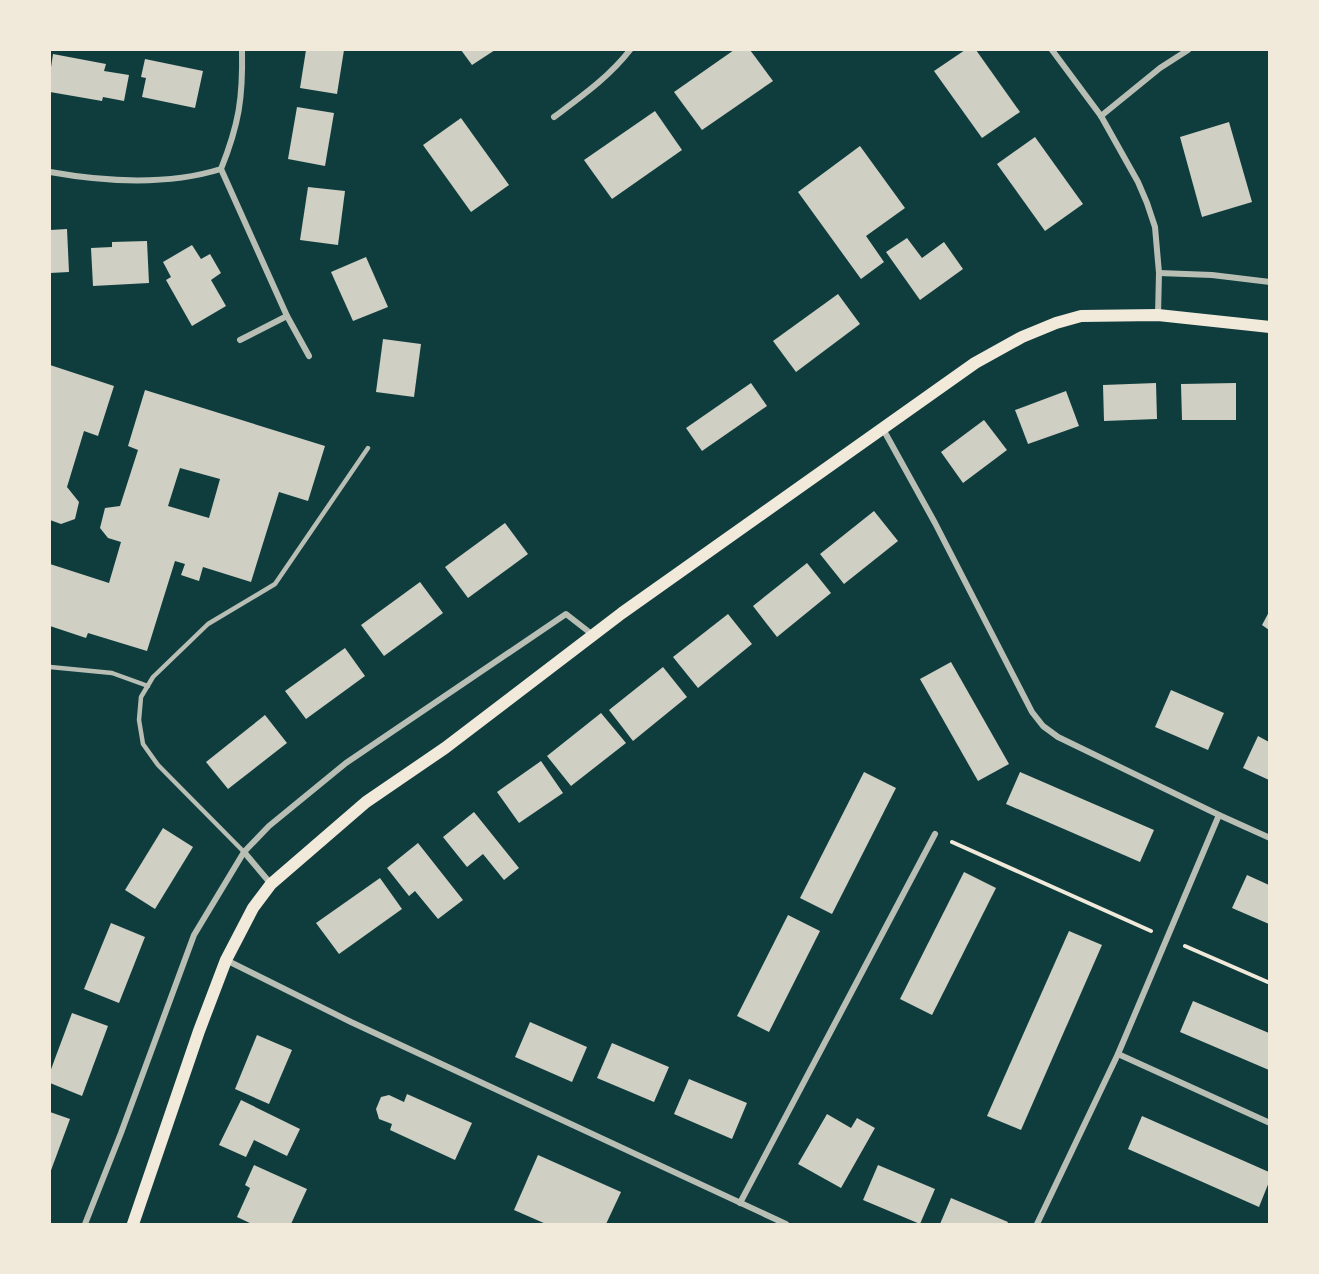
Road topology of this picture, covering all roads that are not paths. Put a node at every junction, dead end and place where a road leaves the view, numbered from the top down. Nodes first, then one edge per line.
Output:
1 (242, 50) edge
2 (630, 50) edge
3 (1052, 50) edge
4 (1188, 50) edge
5 (1101, 116) junction
6 (554, 117) dead end
7 (221, 169) junction
8 (50, 172) edge
9 (1159, 273) junction
10 (1269, 282) edge
11 (287, 315) junction
12 (1158, 315) junction
13 (1269, 327) edge
14 (240, 340) dead end
15 (309, 356) dead end
16 (883, 429) junction
17 (368, 448) dead end
18 (594, 636) junction
19 (50, 667) edge
20 (147, 686) junction
21 (1219, 815) junction
22 (935, 834) road end
23 (1269, 838) edge
24 (244, 852) junction
25 (271, 884) junction
26 (226, 960) junction
27 (1118, 1054) junction
28 (1269, 1123) edge
29 (740, 1203) junction
30 (85, 1224) edge
31 (133, 1224) edge
32 (786, 1224) edge
33 (1037, 1224) edge

1 - 7 street
2 - 6 street
3 - 5 street
4 - 5 street
5 - 9 street
7 - 8 street
7 - 11 street
9 - 10 street
9 - 12 street
11 - 14 street
11 - 15 street
12 - 13 main road
12 - 16 main road
16 - 18 main road
16 - 21 street
17 - 20 lane
18 - 24 street
18 - 25 main road
19 - 20 lane
20 - 24 lane
21 - 23 street
21 - 27 street
22 - 29 street
24 - 25 street
24 - 30 street
25 - 26 main road
26 - 29 street
26 - 31 main road
27 - 28 street
27 - 33 street
29 - 32 street

